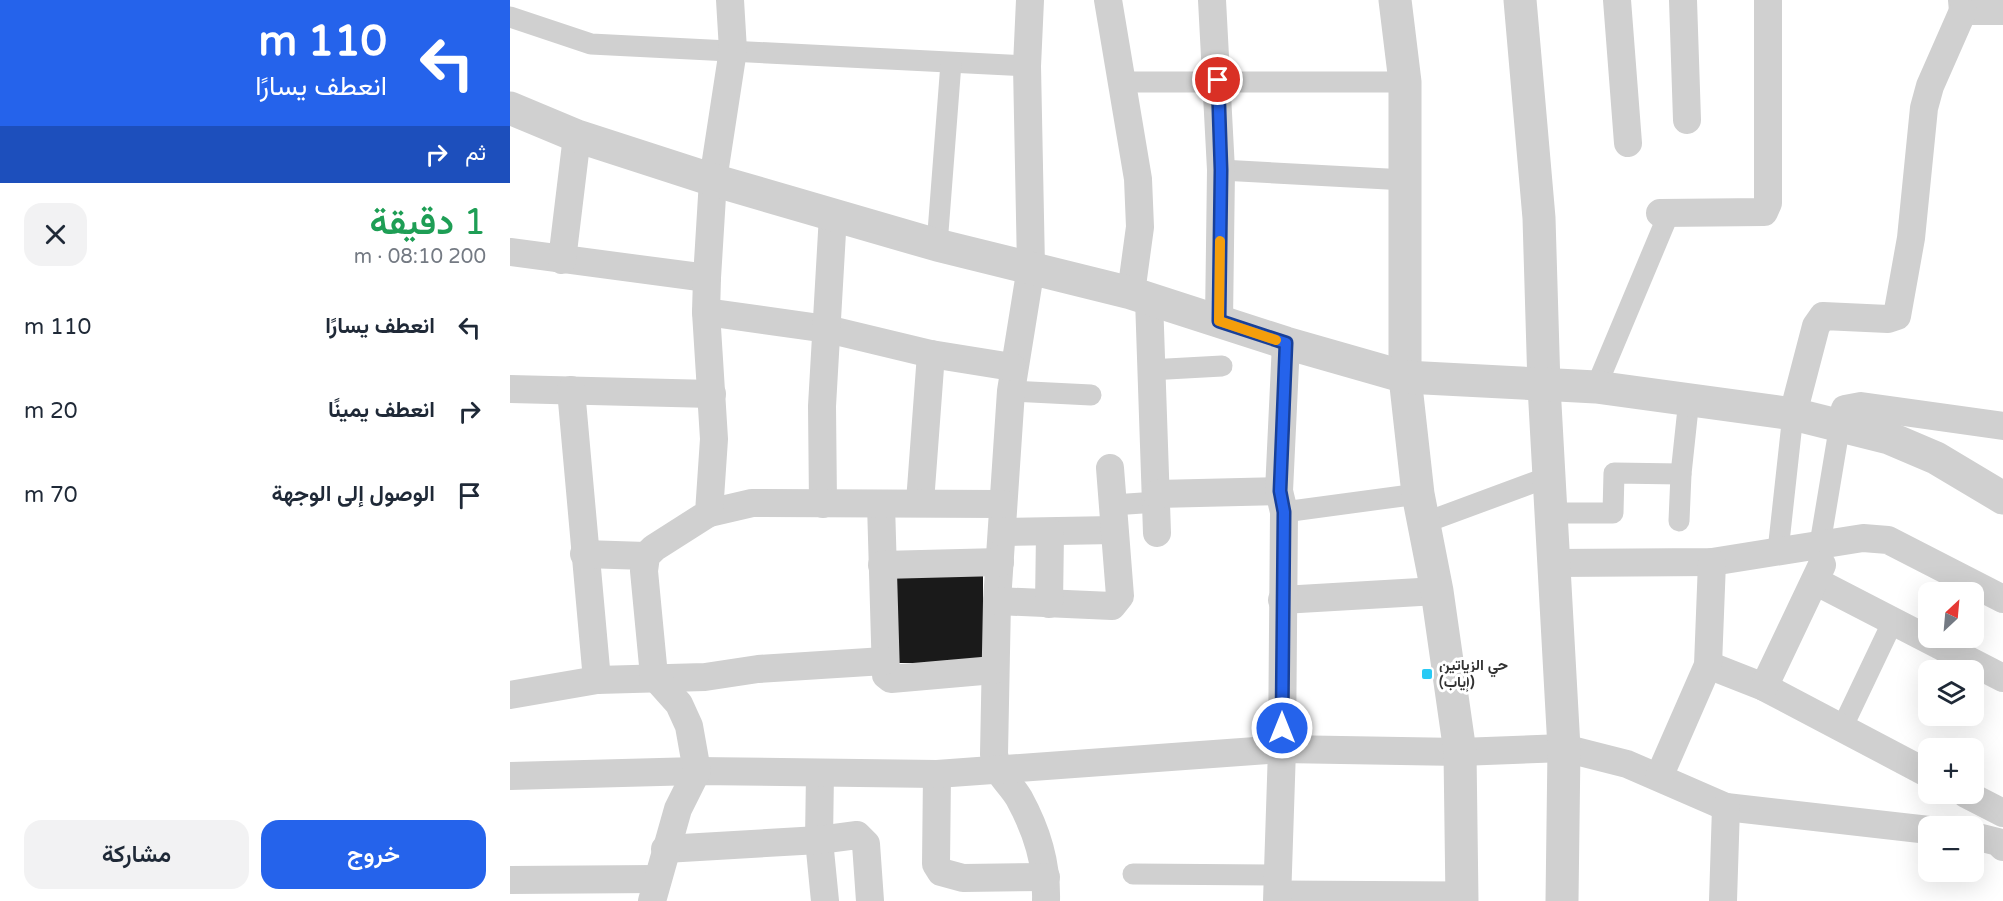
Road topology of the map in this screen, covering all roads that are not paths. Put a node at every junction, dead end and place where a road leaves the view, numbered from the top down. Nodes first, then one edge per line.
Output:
1 (730, 0) edge
2 (1030, 0) edge
3 (1108, 0) edge
4 (1212, 0) edge
5 (1395, 0) edge
6 (1520, 0) edge
7 (1617, 0) edge
8 (1683, 0) edge
9 (1768, 0) edge
10 (1962, 5) edge
11 (2003, 11) edge
12 (510, 17) edge
13 (733, 50) junction
14 (951, 63) junction
15 (1027, 66) junction
16 (1218, 80) junction
17 (1121, 82) junction
18 (1406, 82) junction
19 (510, 108) edge
20 (1687, 120) dead end
21 (577, 136) junction
22 (1628, 142) dead end
23 (1221, 170) junction
24 (713, 180) junction
25 (1406, 180) junction
26 (1664, 213) joint
27 (833, 215) junction
28 (937, 245) junction
29 (510, 252) edge
30 (562, 260) junction
31 (1031, 267) junction
32 (707, 278) junction
33 (1140, 296) junction
34 (706, 312) junction
35 (1219, 321) junction
36 (827, 329) junction
37 (1286, 343) junction
38 (931, 354) junction
39 (1222, 366) dead end
40 (1149, 370) junction
41 (1405, 377) junction
42 (1011, 379) junction
43 (1544, 386) junction
44 (1596, 387) junction
45 (510, 389) edge
46 (571, 390) junction
47 (712, 394) junction
48 (1091, 395) dead end
49 (1689, 399) junction
50 (1793, 414) junction
51 (1840, 424) junction
52 (2003, 426) edge
53 (1110, 468) dead end
54 (1681, 474) junction
55 (1551, 476) junction
56 (1157, 498) junction
57 (2003, 498) edge
58 (920, 502) junction
59 (1282, 502) junction
60 (823, 504) junction
61 (881, 504) junction
62 (1421, 509) junction
63 (710, 513) junction
64 (1552, 513) junction
65 (1002, 518) junction
66 (1114, 518) junction
67 (1678, 521) dead end
68 (1050, 533) junction
69 (1157, 533) dead end
70 (1826, 542) junction
71 (1778, 551) junction
72 (584, 554) junction
73 (646, 555) junction
74 (1000, 562) junction
75 (1712, 562) junction
76 (1555, 563) junction
77 (882, 565) junction
78 (1815, 581) junction
79 (1437, 591) junction
80 (2003, 599) edge
81 (1282, 600) junction
82 (997, 601) junction
83 (1049, 604) junction
84 (1893, 621) junction
85 (884, 661) junction
86 (1708, 665) junction
87 (994, 670) junction
88 (654, 676) junction
89 (2003, 678) edge
90 (597, 680) junction
91 (1764, 687) junction
92 (510, 694) edge
93 (1842, 728) junction
94 (1564, 748) junction
95 (1282, 749) junction
96 (1460, 752) junction
97 (1918, 768) edge
98 (996, 770) junction
99 (697, 771) junction
100 (820, 773) junction
101 (937, 774) junction
102 (510, 776) edge
103 (1659, 777) junction
104 (1984, 803) edge
105 (1726, 807) junction
106 (2003, 813) edge
107 (1918, 829) edge
108 (1984, 839) edge
109 (819, 840) junction
110 (2003, 846) edge
111 (665, 849) junction
112 (1133, 874) dead end
113 (510, 880) edge
114 (963, 889) edge
115 (1046, 889) edge
116 (1277, 889) edge
117 (655, 890) edge
118 (1462, 897) edge
119 (825, 901) edge
120 (870, 901) edge
121 (1562, 901) edge
122 (1723, 901) edge

1 - 13 street
2 - 15 street
3 - 17 street
4 - 16 street
5 - 18 street
6 - 43 street
7 - 22 street
8 - 20 street
9 - 26 street
10 - 11 street
10 - 50 street
12 - 13 street
13 - 14 street
13 - 24 street
14 - 15 street
14 - 28 street
15 - 31 street
16 - 17 street
16 - 18 street
16 - 23 street
17 - 33 street
18 - 25 street
19 - 21 street
21 - 24 street
21 - 30 street
23 - 25 street
23 - 35 street
24 - 27 street
24 - 32 street
25 - 41 street
26 - 44 street
27 - 28 street
27 - 36 street
28 - 31 street
29 - 30 street
30 - 32 street
31 - 33 street
31 - 42 street
32 - 34 street
33 - 35 street
33 - 40 street
34 - 36 street
34 - 47 street
35 - 37 street
36 - 38 street
36 - 60 street
37 - 41 street
37 - 59 street
38 - 42 street
38 - 58 street
39 - 40 street
40 - 56 street
41 - 43 street
41 - 62 street
42 - 48 street
42 - 65 street
43 - 44 street
43 - 55 street
44 - 49 street
45 - 46 street
46 - 47 street
46 - 72 street
47 - 63 street
49 - 50 street
49 - 54 street
50 - 51 street
50 - 71 street
51 - 52 street
51 - 57 street
51 - 70 street
53 - 66 street
54 - 64 street
54 - 67 street
55 - 62 street
55 - 64 street
56 - 59 street
56 - 66 street
56 - 69 street
58 - 61 street
58 - 65 street
59 - 62 street
59 - 81 street
60 - 61 street
60 - 63 street
61 - 77 street
62 - 79 street
63 - 73 street
64 - 76 street
65 - 68 street
65 - 74 street
66 - 68 street
66 - 83 street
68 - 83 street
70 - 71 street
70 - 78 street
70 - 80 street
71 - 75 street
72 - 73 street
72 - 90 street
73 - 88 street
74 - 77 street
74 - 82 street
75 - 76 street
75 - 86 street
76 - 94 street
77 - 85 street
78 - 84 street
78 - 91 street
79 - 81 street
79 - 96 street
81 - 95 street
82 - 83 street
82 - 87 street
84 - 89 street
84 - 93 street
85 - 87 street
85 - 88 street
86 - 91 street
86 - 103 street
87 - 98 street
88 - 90 street
88 - 99 street
90 - 92 street
91 - 93 street
93 - 97 street
94 - 96 street
94 - 103 street
94 - 121 street
95 - 96 street
95 - 98 street
95 - 116 street
96 - 118 street
98 - 101 street
98 - 115 street
99 - 100 street
99 - 102 street
99 - 111 street
100 - 101 street
100 - 109 street
101 - 114 street
103 - 105 street
104 - 106 street
105 - 107 street
105 - 122 street
108 - 110 street
109 - 111 street
109 - 119 street
109 - 120 street
111 - 117 street
112 - 116 street
113 - 117 street
114 - 115 street
116 - 118 street

